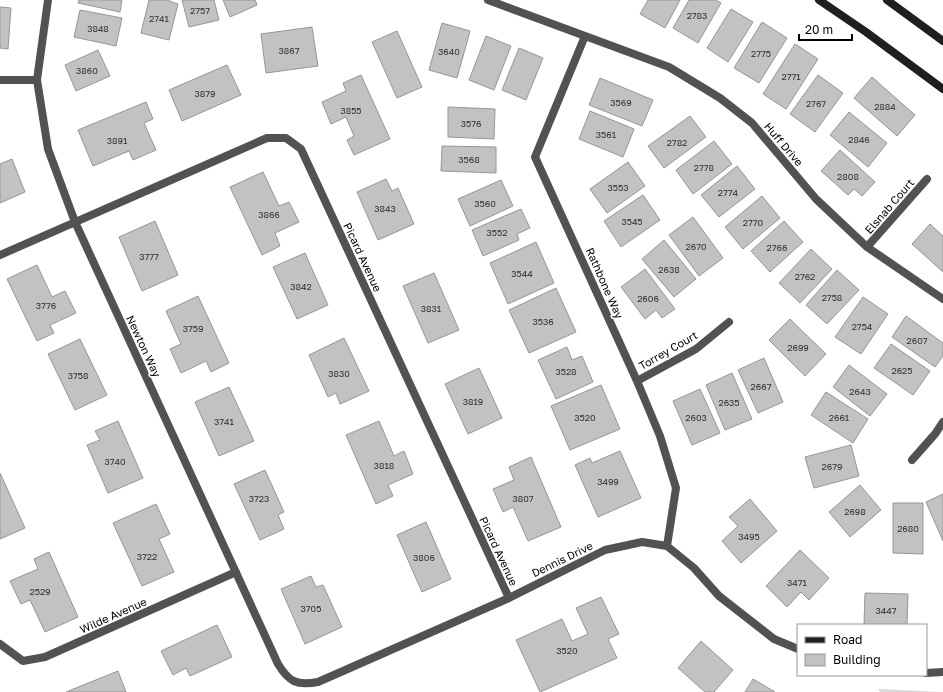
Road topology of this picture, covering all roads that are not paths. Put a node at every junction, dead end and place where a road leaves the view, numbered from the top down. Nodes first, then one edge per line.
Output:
1 (48, 0) edge
2 (488, 0) edge
3 (819, 0) edge
4 (887, 0) edge
5 (585, 36) junction
6 (943, 41) edge
7 (0, 80) edge
8 (38, 80) junction
9 (943, 89) edge
10 (927, 180) dead end
11 (75, 222) junction
12 (867, 247) junction
13 (0, 255) edge
14 (943, 300) edge
15 (729, 322) dead end
16 (637, 381) junction
17 (943, 422) edge
18 (912, 460) dead end
19 (667, 546) junction
20 (236, 572) junction
21 (509, 598) junction
22 (0, 644) edge
23 (797, 649) edge
24 (943, 672) edge
25 (927, 673) edge
26 (294, 682) joint

1 - 8 street, Newton Way
2 - 5 street, Huff Drive
3 - 9 main road
4 - 6 main road
5 - 12 street, Huff Drive
5 - 16 street, Rathbone Way
7 - 8 street
8 - 11 street, Newton Way
10 - 12 street, Elsnab Court
11 - 13 street
11 - 20 street, Newton Way
11 - 21 street, Picard Avenue
12 - 14 street, Huff Drive
15 - 16 street, Torrey Court
16 - 19 street, Rathbone Way
17 - 18 street
19 - 21 street, Dennis Drive
19 - 23 street
20 - 22 street, Wilde Avenue
20 - 26 street, Newton Way
21 - 26 street, Dennis Drive
24 - 25 street

